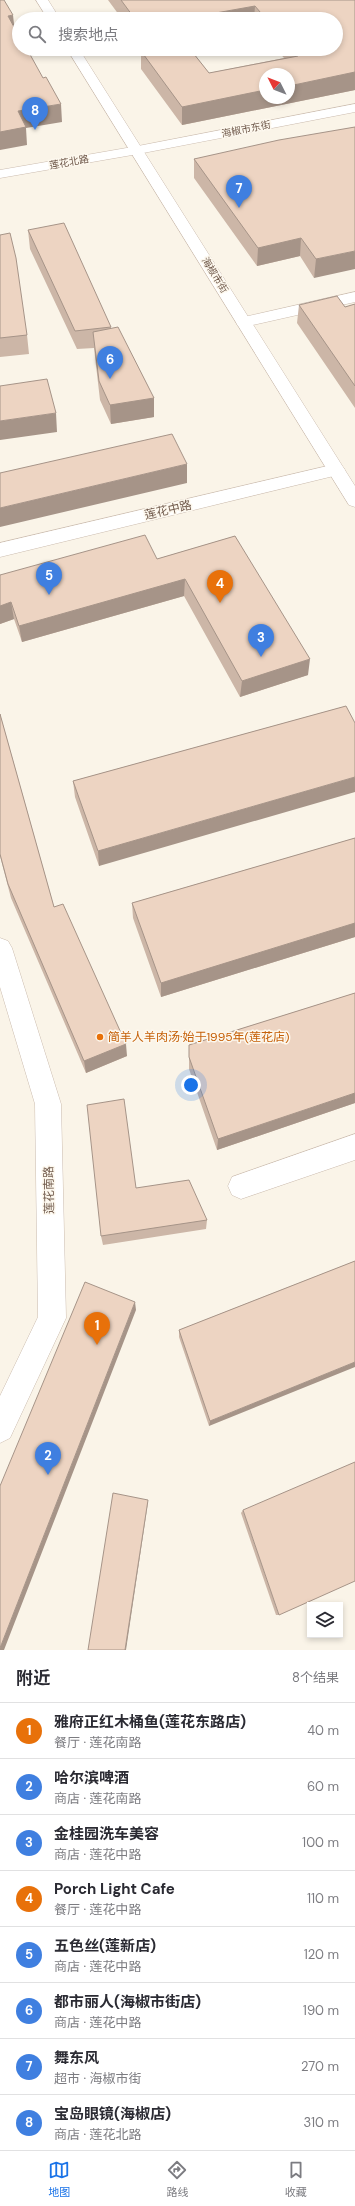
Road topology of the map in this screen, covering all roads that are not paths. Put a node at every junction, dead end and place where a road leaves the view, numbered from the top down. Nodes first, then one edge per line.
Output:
1 (42, 0) edge
2 (50, 12) edge
3 (78, 56) edge
4 (355, 108) edge
5 (138, 150) junction
6 (0, 174) edge
7 (355, 297) edge
8 (244, 322) junction
9 (336, 470) junction
10 (355, 501) edge
11 (0, 550) edge
12 (0, 948) edge
13 (355, 1147) edge
14 (241, 1186) dead end
15 (0, 1428) edge

1 - 2 street
3 - 5 street, 海椒市街
4 - 5 street, 海椒市东街
5 - 6 street, 莲花北路
5 - 8 street, 海椒市街
7 - 8 street
8 - 9 street, 海椒市街
9 - 10 street, 海椒市街
9 - 11 street, 莲花中路
12 - 15 street, 莲花南路
13 - 14 street

